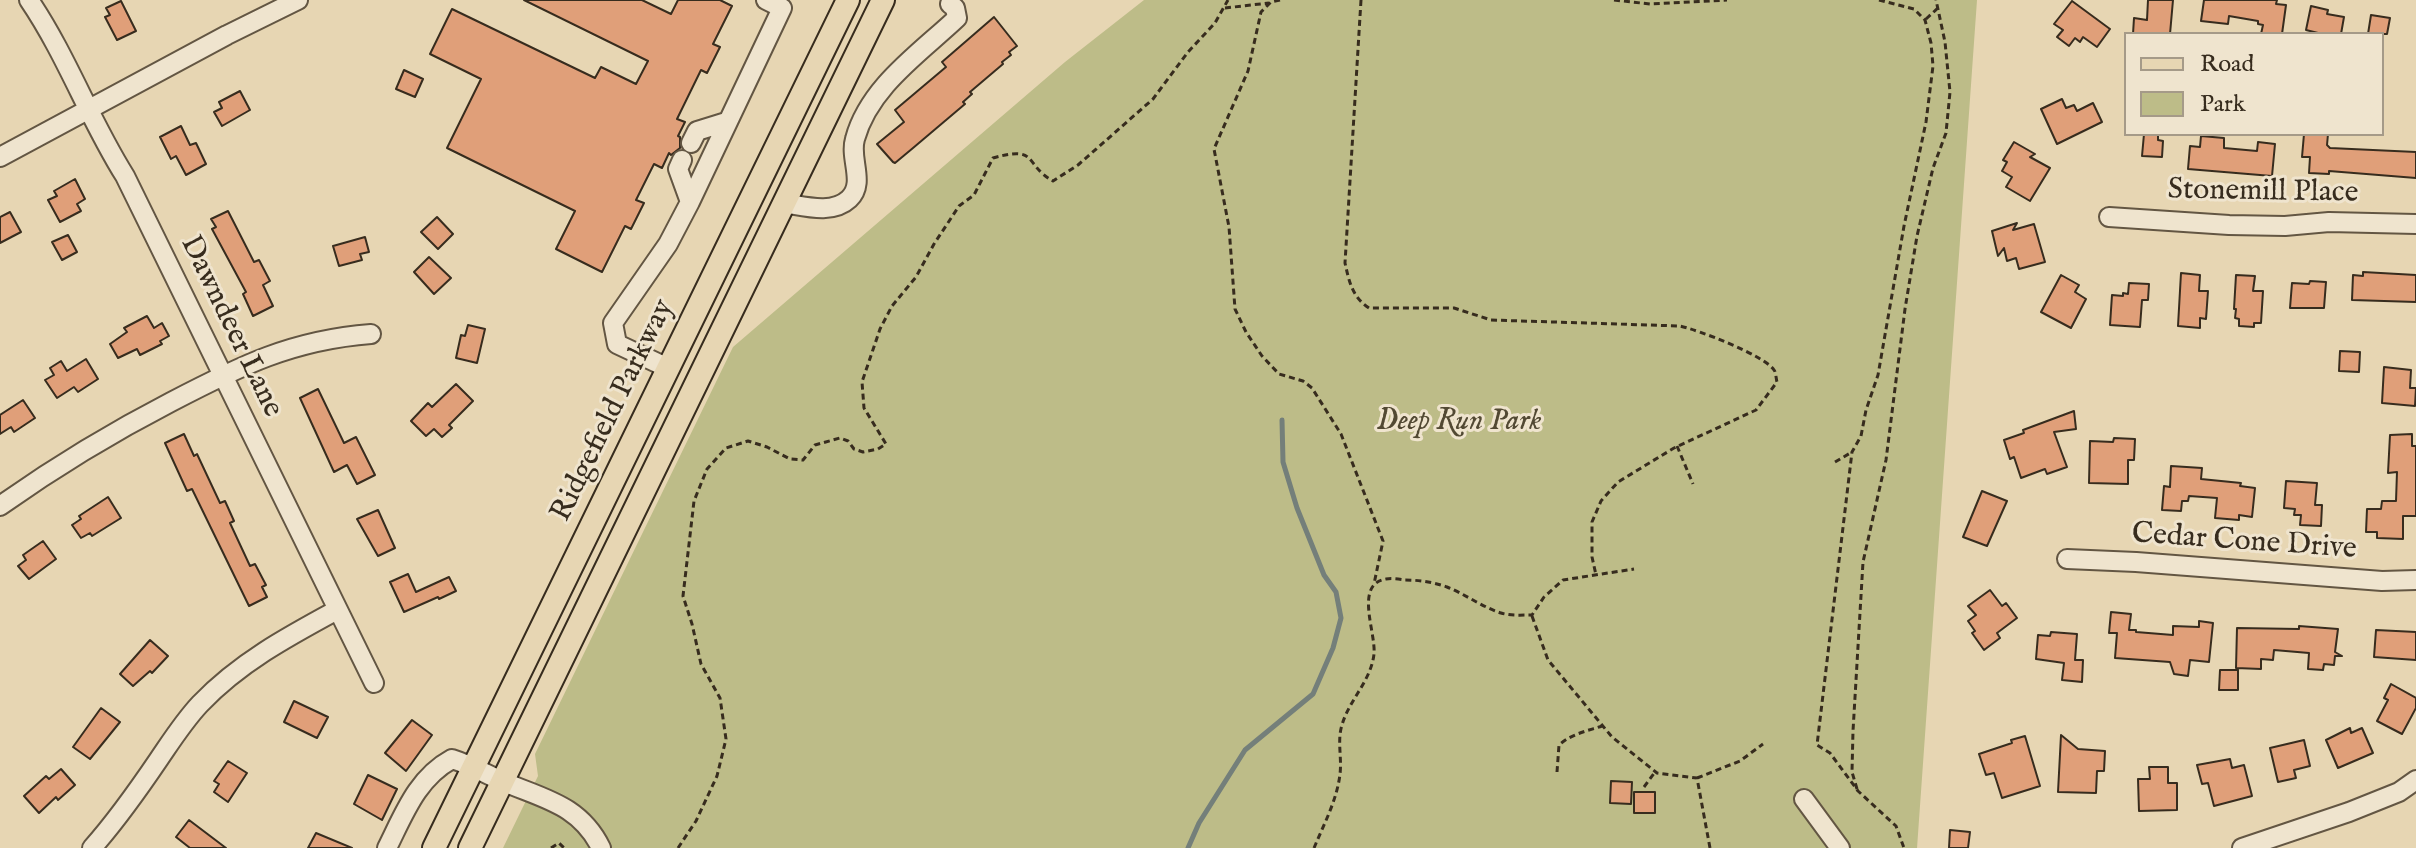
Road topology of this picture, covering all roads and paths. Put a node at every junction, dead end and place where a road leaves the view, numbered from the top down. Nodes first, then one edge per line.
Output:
1 (29, 0) edge
2 (298, 0) edge
3 (766, 0) edge
4 (848, 0) edge
5 (883, 0) edge
6 (1228, 0) edge
7 (1280, 0) edge
8 (1361, 0) edge
9 (1614, 0) edge
10 (1727, 0) edge
11 (1879, 0) edge
12 (1936, 0) edge
13 (1272, 1) edge
14 (950, 4) dead end
15 (1225, 8) junction
16 (1938, 8) junction
17 (1925, 20) junction
18 (88, 109) junction
19 (726, 122) junction
20 (0, 157) edge
21 (690, 202) junction
22 (783, 203) junction
23 (2109, 217) dead end
24 (2416, 224) edge
25 (371, 334) dead end
26 (668, 368) junction
27 (223, 375) junction
28 (1677, 446) junction
29 (1852, 452) junction
30 (1835, 462) dead end
31 (1693, 484) dead end
32 (0, 506) edge
33 (2067, 559) dead end
34 (1634, 569) dead end
35 (1596, 575) junction
36 (2416, 580) edge
37 (1374, 584) junction
38 (337, 610) junction
39 (1532, 615) junction
40 (374, 683) dead end
41 (1602, 726) junction
42 (1763, 744) dead end
43 (474, 766) junction
44 (1557, 772) dead end
45 (1655, 772) junction
46 (1697, 778) junction
47 (2416, 780) edge
48 (502, 781) junction
49 (1644, 787) dead end
50 (1858, 791) junction
51 (1804, 799) dead end
52 (92, 848) edge
53 (387, 848) edge
54 (434, 848) edge
55 (470, 848) edge
56 (551, 848) edge
57 (564, 848) edge
58 (601, 848) edge
59 (678, 848) edge
60 (1314, 848) edge
61 (1710, 848) edge
62 (1840, 848) edge
63 (1904, 848) edge
64 (2242, 848) edge

1 - 18 street, Dawndeer Lane
2 - 18 street
3 - 19 street
4 - 26 main road, Ridgefield Parkway
5 - 22 main road, Ridgefield Parkway
6 - 15 path
7 - 13 path
8 - 28 path
9 - 10 path
11 - 17 path
12 - 16 path
13 - 15 path
13 - 37 path
14 - 22 street
15 - 59 path
16 - 17 path
16 - 50 path
17 - 29 path
18 - 20 street
18 - 27 street, Dawndeer Lane
19 - 21 street
19 - 21 street
21 - 26 street
22 - 48 main road, Ridgefield Parkway
23 - 24 street, Stonemill Place
25 - 27 street
26 - 43 main road, Ridgefield Parkway
27 - 32 street
27 - 38 street, Dawndeer Lane
28 - 31 path
28 - 35 path
29 - 30 path
29 - 50 path
33 - 36 street, Cedar Cone Drive
34 - 35 path
35 - 39 path
37 - 39 path
37 - 60 path
38 - 40 street, Dawndeer Lane
38 - 52 street
39 - 41 path
41 - 44 path
41 - 45 path
42 - 46 path
43 - 48 street
43 - 53 street
43 - 54 main road, Ridgefield Parkway
45 - 46 path
45 - 49 path
46 - 61 path
47 - 64 street
48 - 55 main road, Ridgefield Parkway
48 - 58 street
50 - 63 path
51 - 62 street
56 - 57 path

